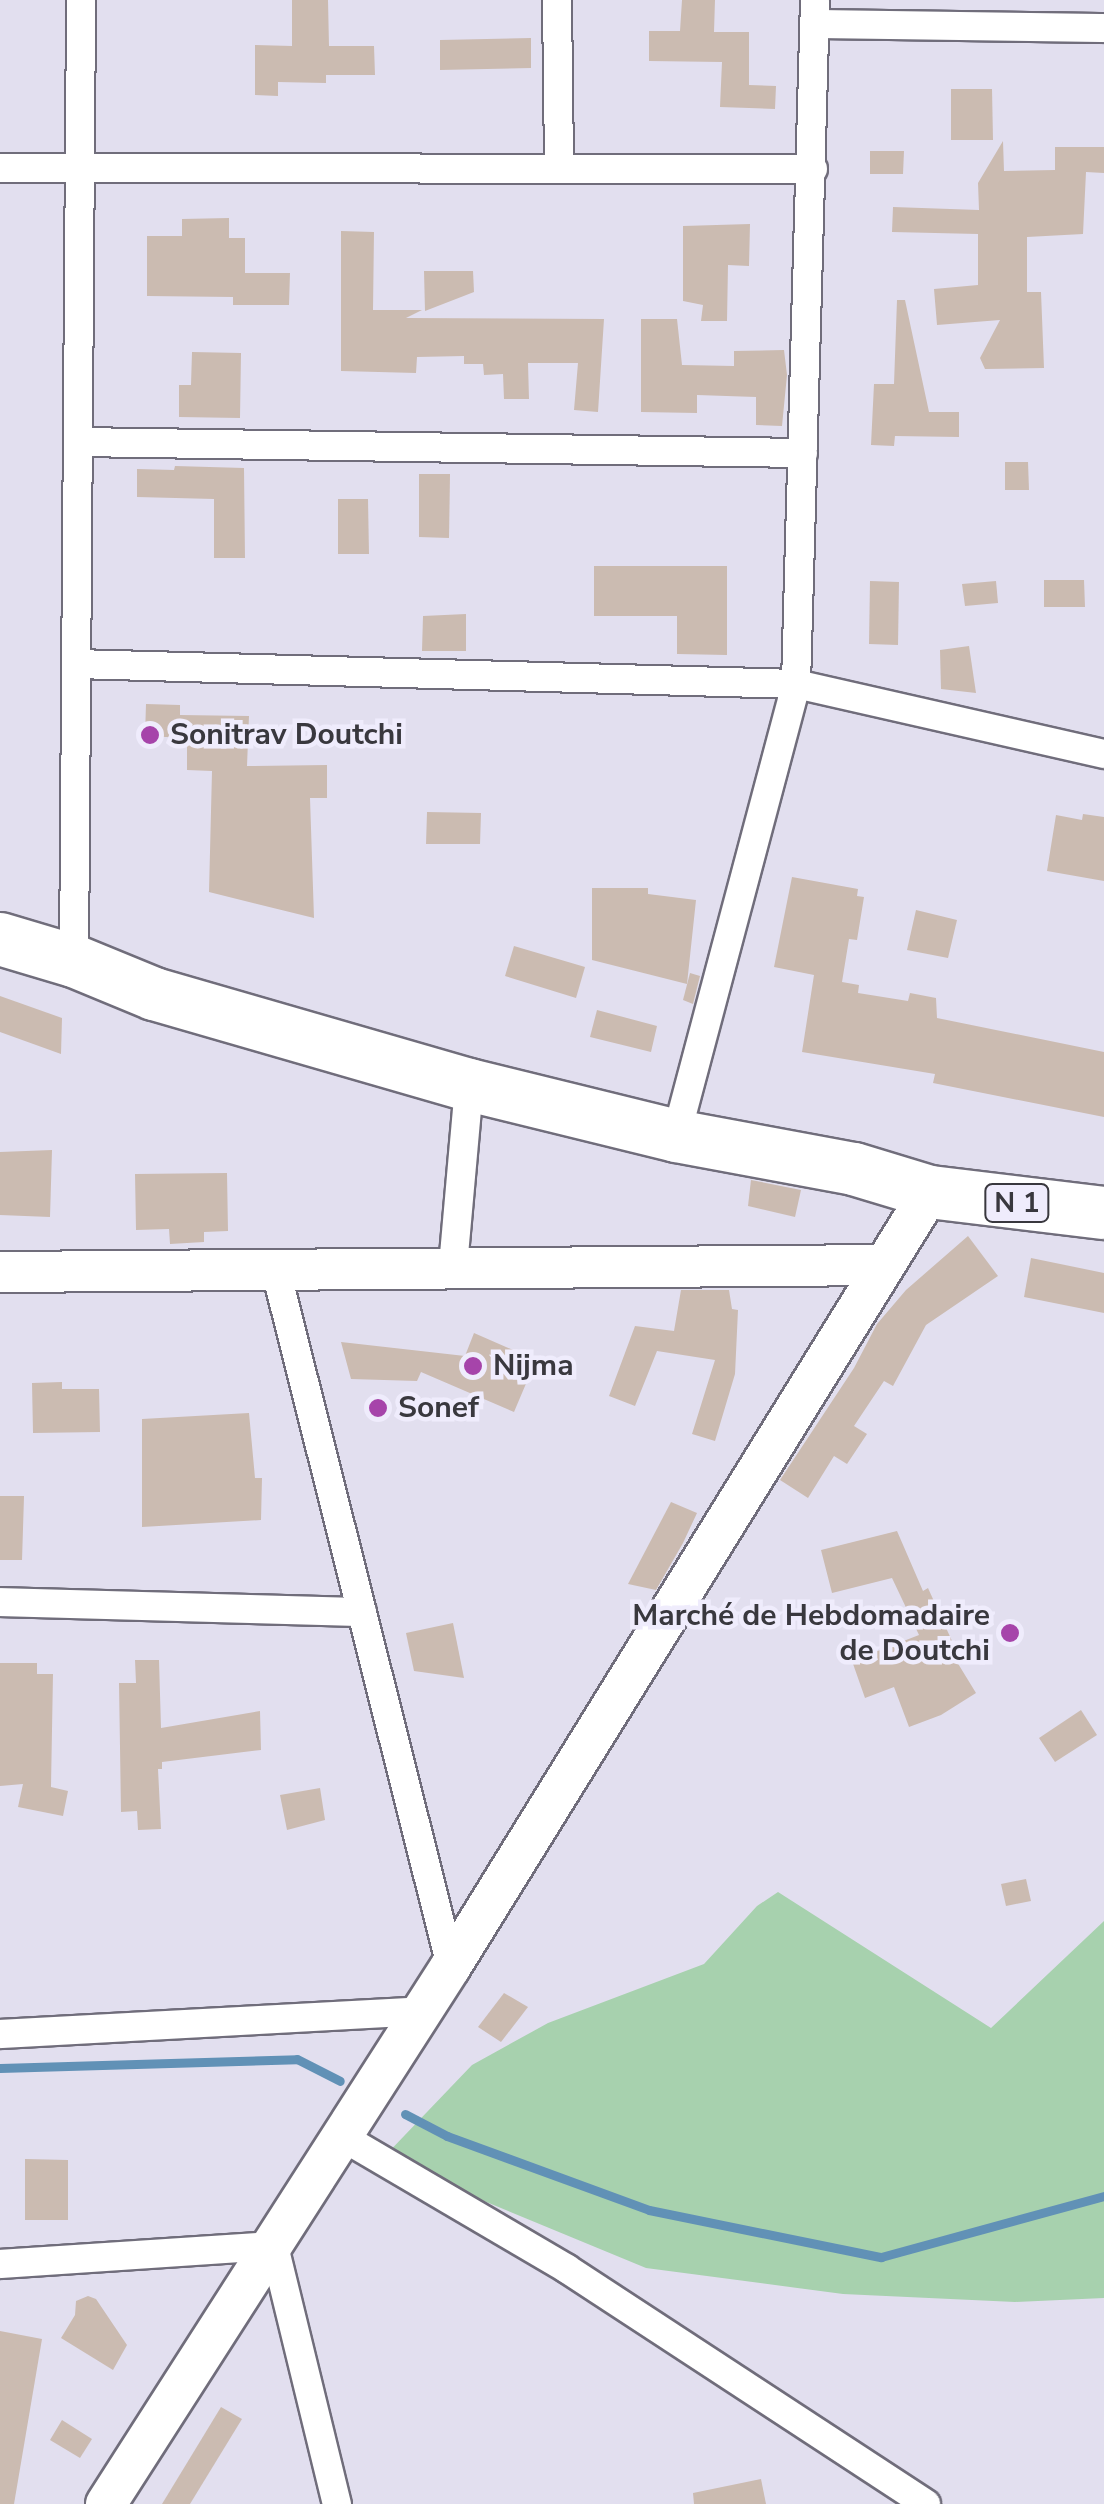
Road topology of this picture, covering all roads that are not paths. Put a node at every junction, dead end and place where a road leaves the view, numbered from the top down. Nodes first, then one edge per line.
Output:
1 (81, 0) edge
2 (558, 0) edge
3 (815, 12) edge
4 (1104, 28) edge
5 (0, 168) edge
6 (80, 168) junction
7 (558, 168) junction
8 (813, 169) junction
9 (78, 442) junction
10 (803, 453) junction
11 (76, 664) junction
12 (796, 684) junction
13 (1104, 754) edge
14 (0, 939) edge
15 (74, 961) junction
16 (469, 1085) junction
17 (676, 1136) junction
18 (930, 1192) junction
19 (1104, 1213) edge
20 (884, 1265) junction
21 (275, 1266) junction
22 (453, 1266) junction
23 (0, 1272) edge
24 (0, 1602) edge
25 (362, 1612) junction
26 (451, 1966) junction
27 (422, 2012) junction
28 (0, 2034) edge
29 (339, 2135) junction
30 (274, 2246) junction
31 (0, 2264) edge
32 (106, 2504) edge
33 (336, 2504) edge
34 (926, 2504) edge

1 - 6 street
2 - 7 street
3 - 4 street
3 - 8 street
5 - 6 street
6 - 7 street
6 - 9 street
7 - 8 street
8 - 10 street
9 - 10 street
9 - 11 street
10 - 12 street
11 - 12 street
11 - 15 street
12 - 13 street
12 - 17 street
14 - 15 highway
15 - 16 highway
16 - 17 highway
16 - 22 street
17 - 18 highway
18 - 19 highway, N 1
18 - 20 main road
20 - 22 main road
20 - 26 main road
21 - 22 main road
21 - 23 main road
21 - 25 street
24 - 25 street
25 - 26 street
26 - 27 main road
27 - 28 street
27 - 29 main road
29 - 30 main road
29 - 34 street
30 - 31 street
30 - 32 main road
30 - 33 street

